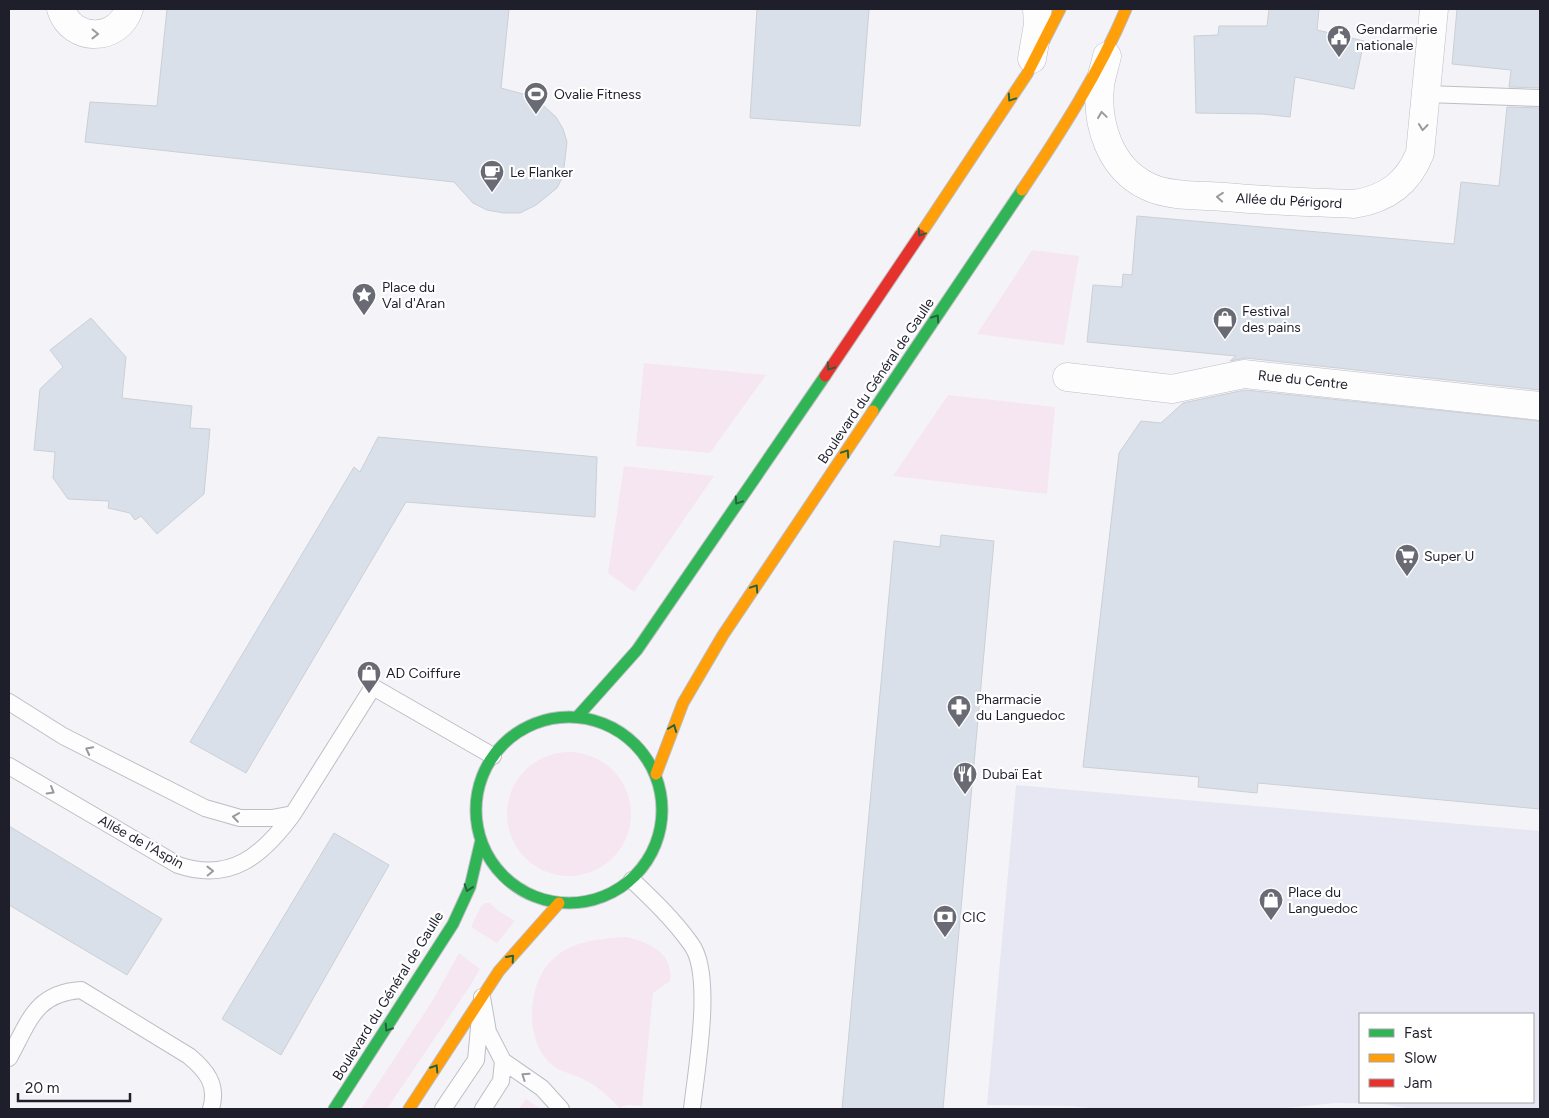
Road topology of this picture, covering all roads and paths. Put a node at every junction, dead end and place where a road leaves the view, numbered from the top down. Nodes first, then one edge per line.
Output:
1 (61, 9) edge
2 (128, 9) edge
3 (1037, 9) edge
4 (1060, 9) edge
5 (1126, 9) edge
6 (1434, 9) edge
7 (1108, 49) junction
8 (1027, 74) junction
9 (1426, 94) junction
10 (1540, 98) edge
11 (1068, 377) dead end
12 (1540, 406) edge
13 (9, 702) edge
14 (578, 716) junction
15 (493, 756) junction
16 (9, 766) edge
17 (656, 774) junction
18 (293, 814) junction
19 (480, 840) junction
20 (632, 880) junction
21 (559, 903) junction
22 (482, 997) junction
23 (9, 1058) edge
24 (503, 1061) junction
25 (212, 1109) edge
26 (334, 1109) edge
27 (409, 1109) edge
28 (443, 1109) edge
29 (483, 1109) edge
30 (561, 1109) edge
31 (692, 1109) edge

1 -> 2 street
3 - 8 street
4 - 8 street
5 - 7 street, Boulevard du Général de Gaulle
6 - 9 street, Allée du Périgord
9 -> 7 street, Allée du Périgord
17 -> 7 street, Boulevard du Général de Gaulle
8 -> 14 street
9 - 10 lane
11 - 12 street, Rue du Centre
18 -> 13 lane
14 - 15 street
14 - 17 street
15 - 18 lane, Allée de l'Aspin
15 - 19 street
16 -> 18 lane, Allée de l'Aspin
17 - 20 street
19 - 21 street
19 -> 26 street, Boulevard du Général de Gaulle
20 - 21 street
20 - 31 lane
22 -> 21 street
22 - 24 lane
27 -> 22 street
22 - 28 lane
23 - 25 lane
24 - 29 lane
30 -> 24 lane

